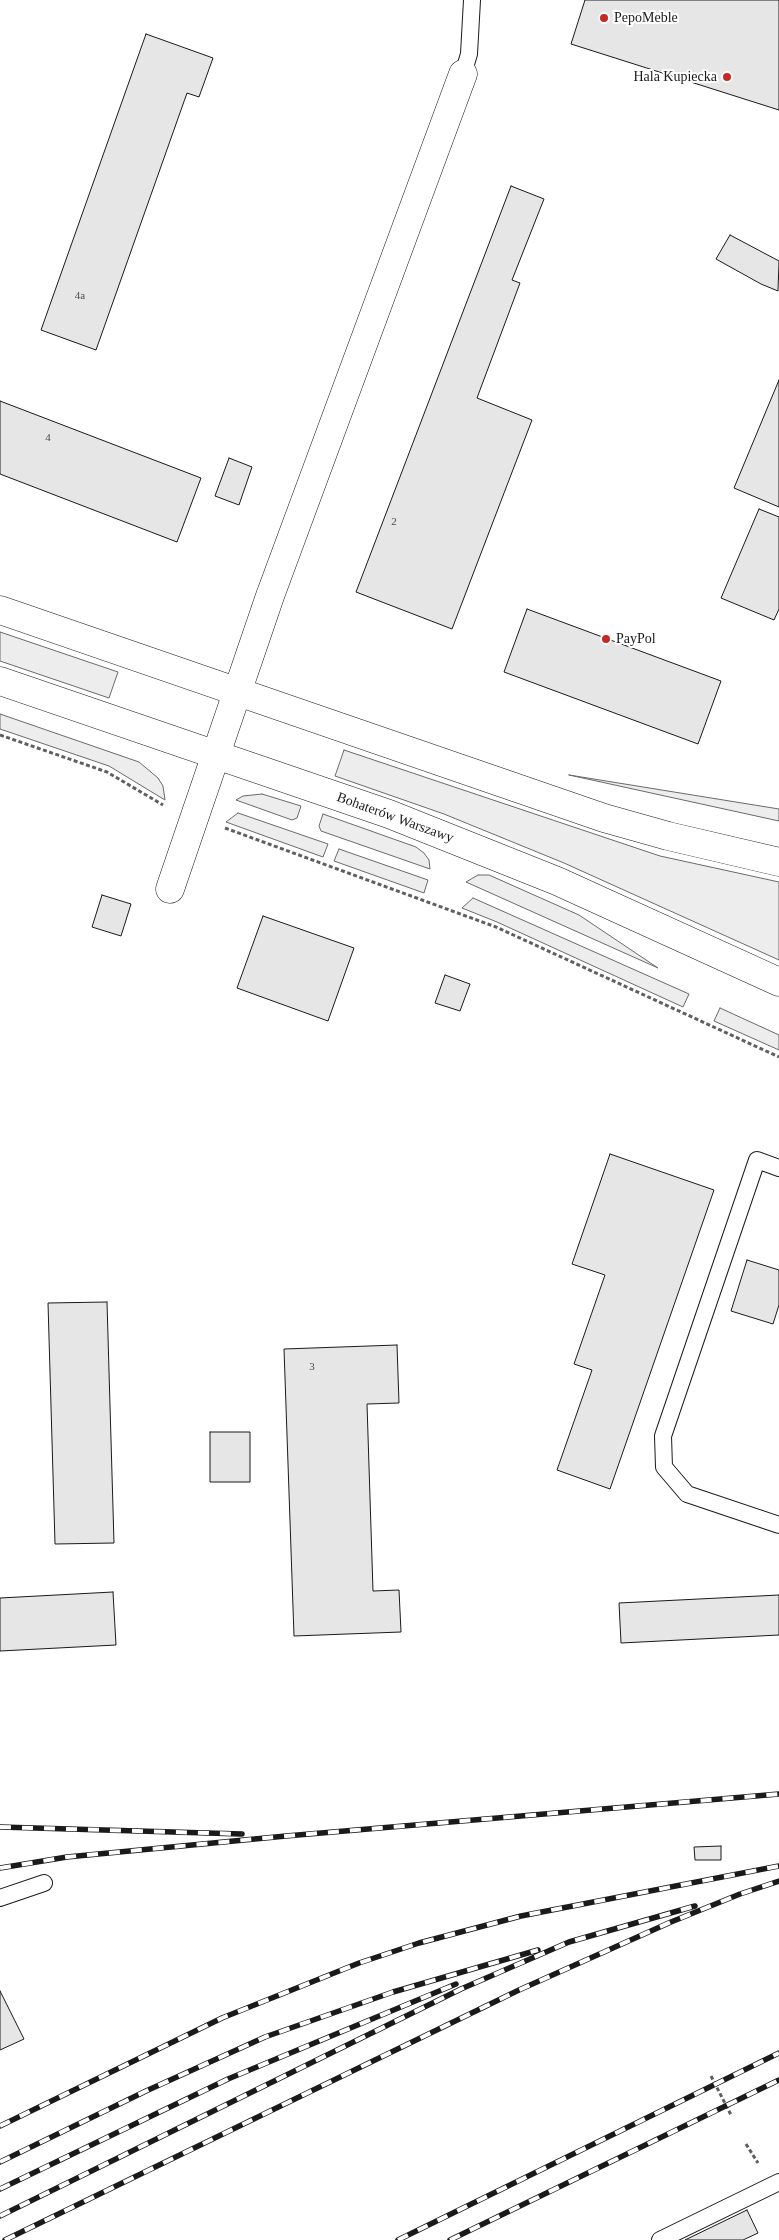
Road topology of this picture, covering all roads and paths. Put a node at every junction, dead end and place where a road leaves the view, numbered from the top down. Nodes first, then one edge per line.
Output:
1 (472, 0) edge
2 (463, 74) joint
3 (0, 610) edge
4 (0, 681) edge
5 (237, 692) junction
6 (0, 735) edge
7 (215, 755) junction
8 (169, 808) dead end
9 (220, 826) dead end
10 (779, 862) edge
11 (170, 888) dead end
12 (779, 982) edge
13 (779, 1057) edge
14 (779, 1168) edge
15 (779, 1525) edge
16 (44, 1883) dead end
17 (0, 1898) edge
18 (710, 2076) dead end
19 (731, 2115) dead end
20 (779, 2182) edge
21 (660, 2240) edge

1 - 2 lane
2 - 5 street
3 - 5 street
4 - 7 street, Bohaterów Warszawy
5 - 7 street
5 - 10 street
6 - 8 path
7 - 11 street
7 - 12 street, Bohaterów Warszawy
9 - 13 path
14 - 15 lane
16 - 17 lane
18 - 19 path
20 - 21 lane

